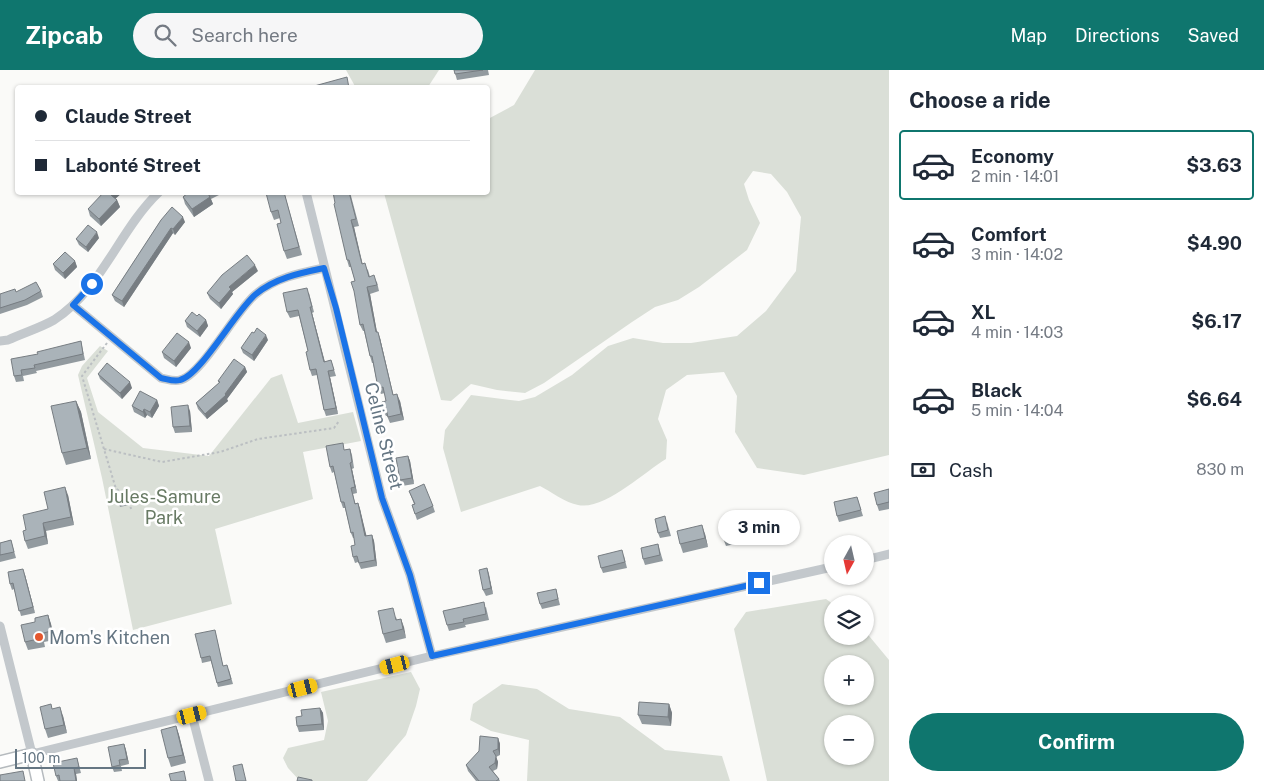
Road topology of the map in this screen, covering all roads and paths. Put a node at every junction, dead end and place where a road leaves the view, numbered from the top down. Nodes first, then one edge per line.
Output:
1 (156, 195) edge
2 (307, 195) edge
3 (324, 268) junction
4 (73, 305) junction
5 (112, 337) junction
6 (0, 341) edge
7 (339, 421) dead end
8 (104, 448) junction
9 (131, 509) dead end
10 (889, 554) edge
11 (874, 558) edge
12 (824, 569) edge
13 (0, 626) edge
14 (432, 656) junction
15 (192, 715) junction
16 (32, 754) junction
17 (0, 762) edge
18 (38, 781) edge
19 (209, 781) edge

1 - 4 street
2 - 3 street, Celine Street
3 - 5 street
3 - 14 street, Celine Street
4 - 5 street
4 - 6 street
5 - 8 path
7 - 8 path
8 - 9 path
10 - 11 street
12 - 14 street
13 - 16 street
14 - 15 street
15 - 16 street
15 - 19 street
16 - 17 main road
16 - 18 main road

